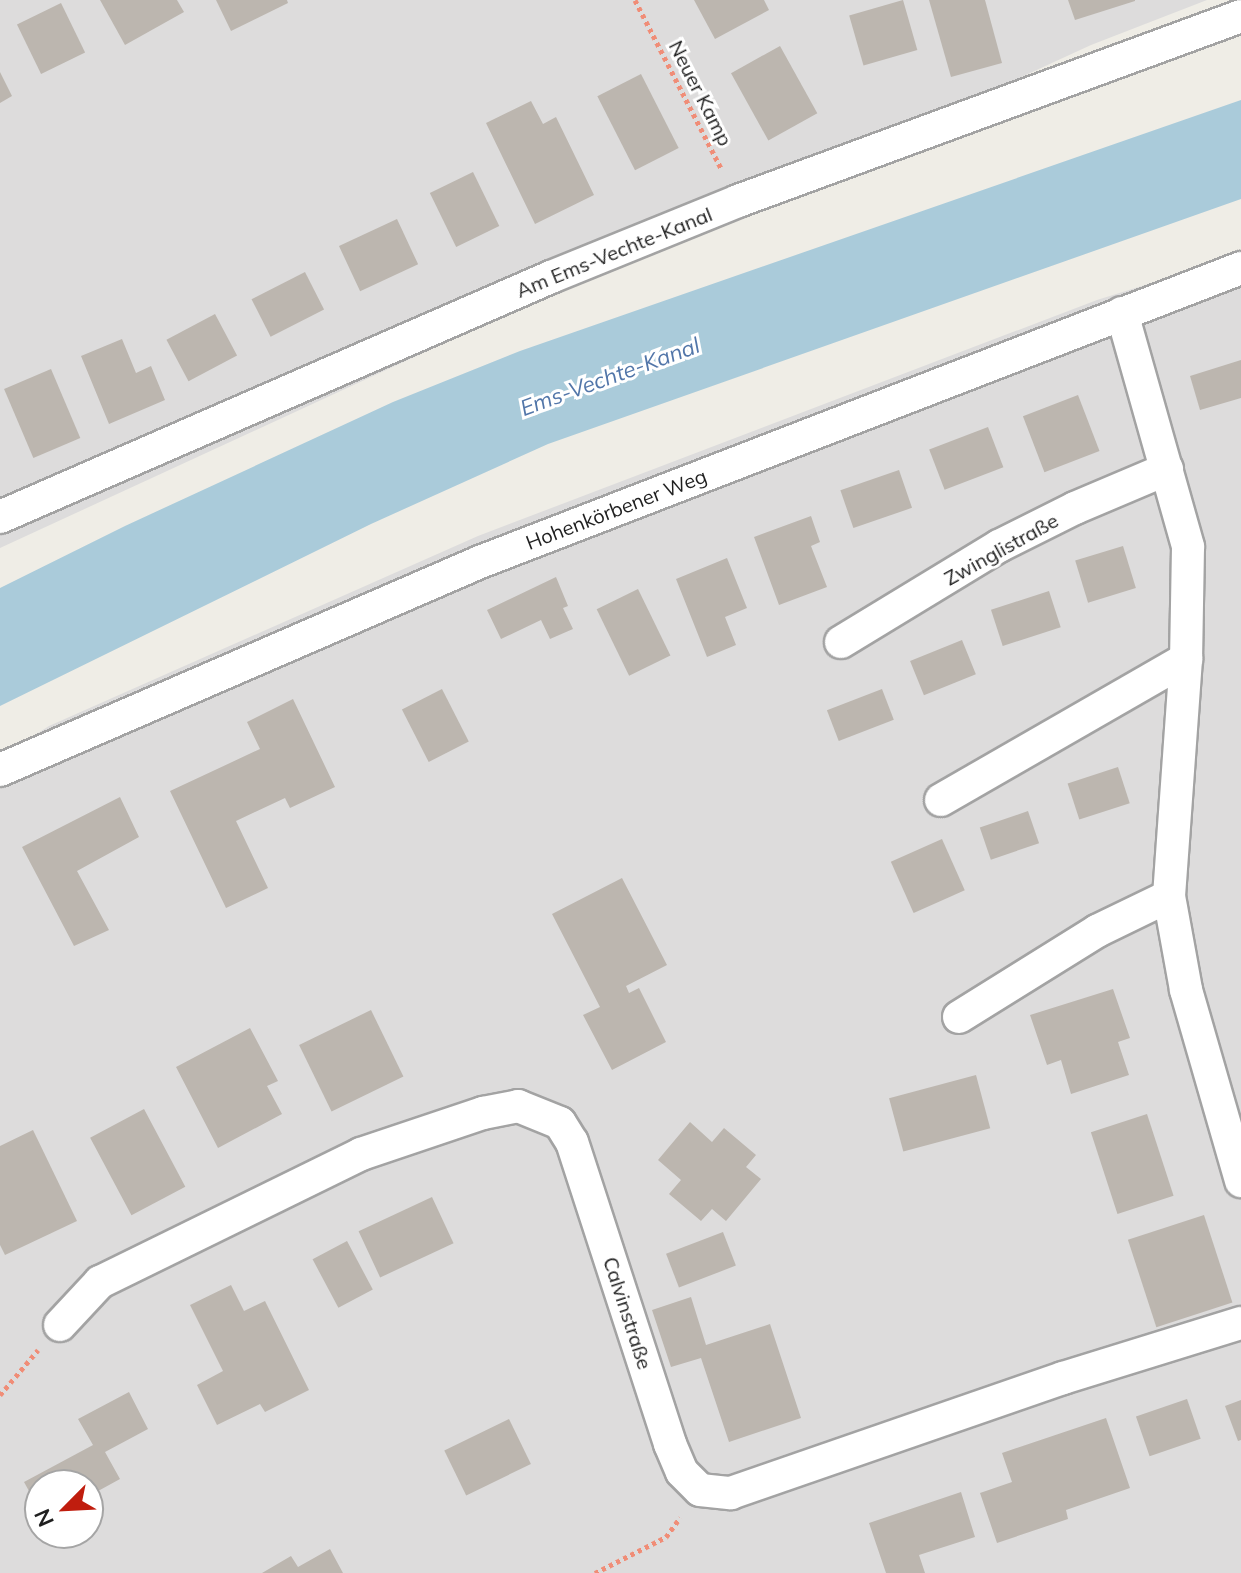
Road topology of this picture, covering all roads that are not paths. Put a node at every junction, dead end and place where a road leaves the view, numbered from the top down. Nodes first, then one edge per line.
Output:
1 (1241, 16) edge
2 (1241, 268) edge
3 (1122, 313) junction
4 (1167, 469) junction
5 (0, 517) edge
6 (841, 642) dead end
7 (1186, 659) junction
8 (0, 770) edge
9 (941, 800) dead end
10 (1169, 896) junction
11 (959, 1017) dead end
12 (1241, 1181) edge
13 (1241, 1323) edge
14 (60, 1325) road end

1 - 5 street, Am Ems-Vechte-Kanal
2 - 3 street, Hohenkörbener Weg
3 - 4 street
3 - 8 street, Hohenkörbener Weg
4 - 6 street, Zwinglistraße
4 - 7 street
7 - 9 street
7 - 10 street
10 - 11 street
10 - 12 street
13 - 14 street, Calvinstraße

